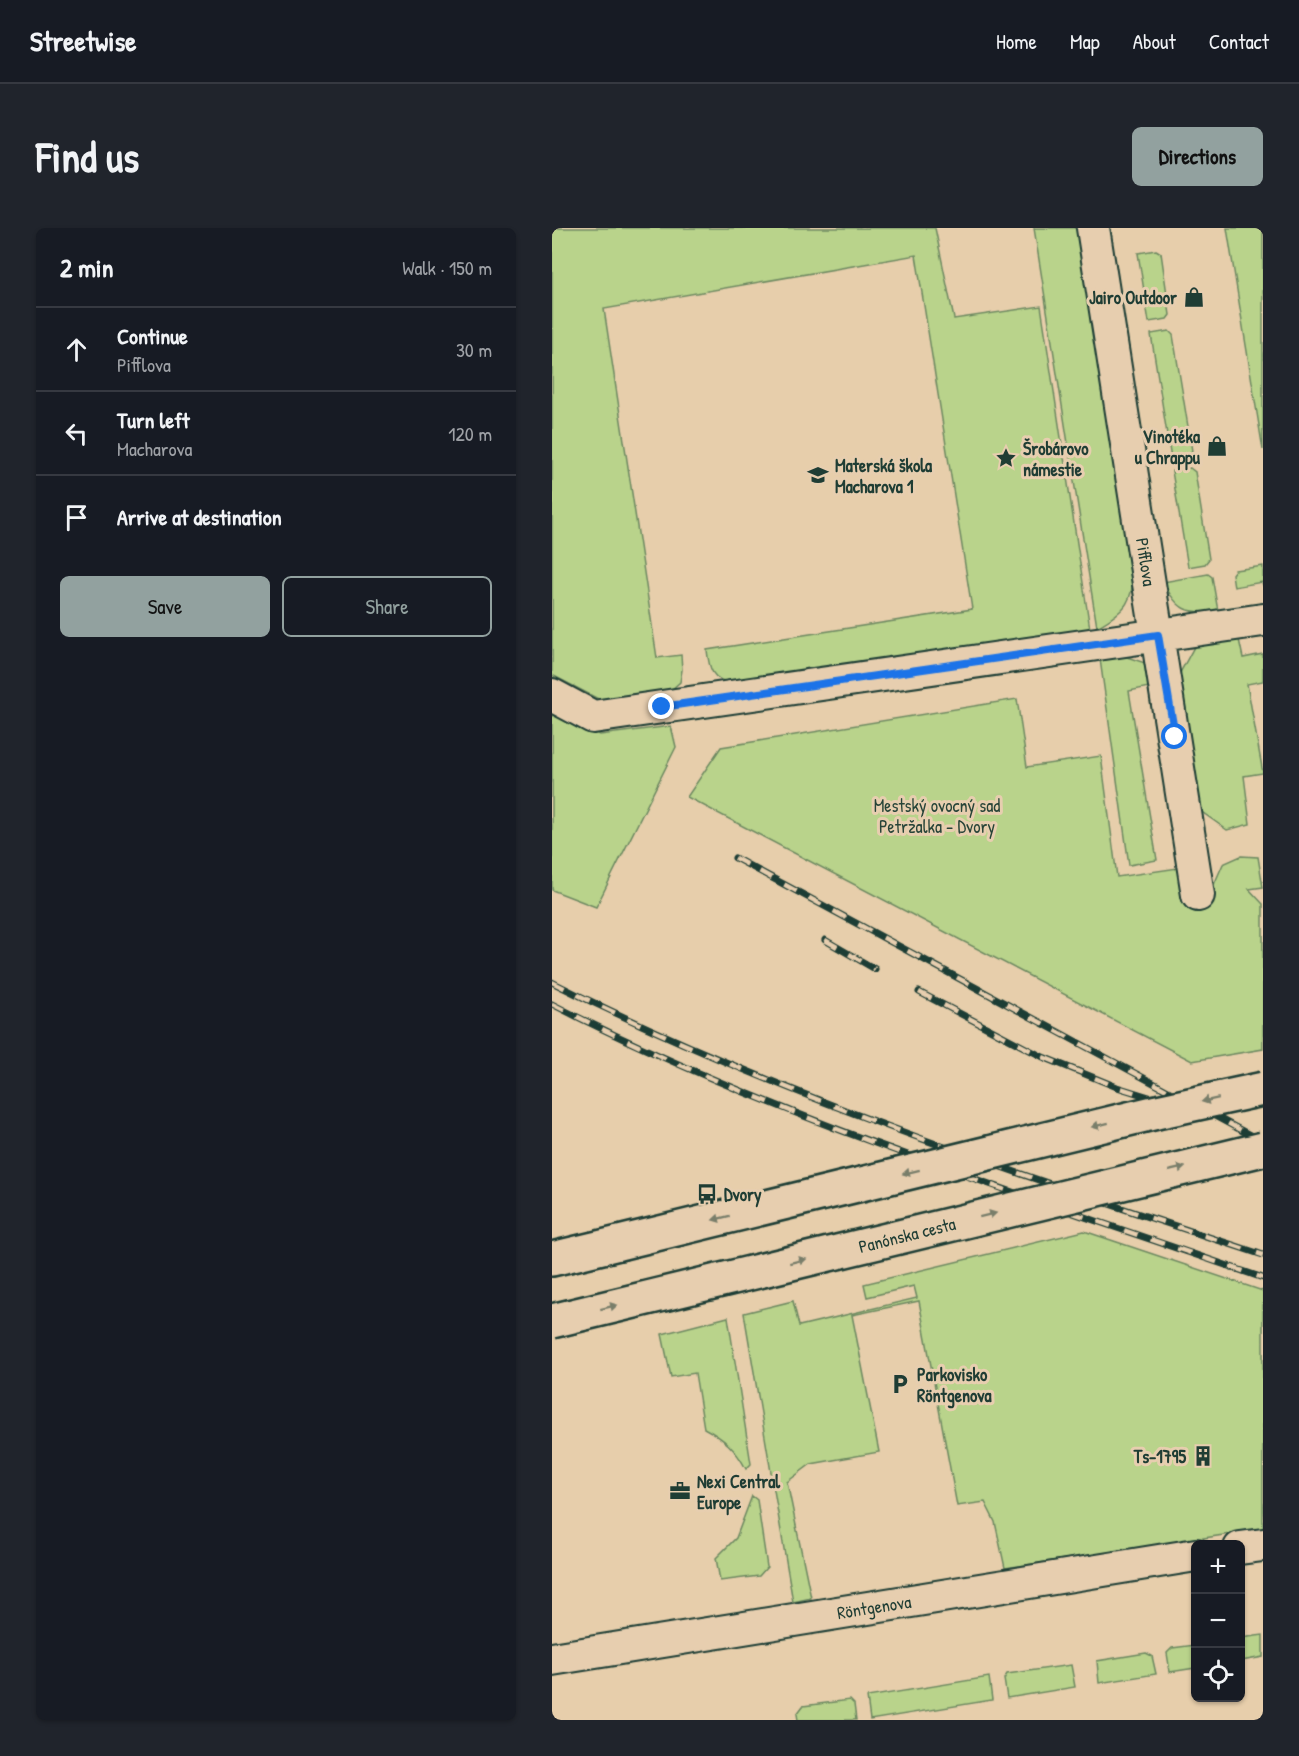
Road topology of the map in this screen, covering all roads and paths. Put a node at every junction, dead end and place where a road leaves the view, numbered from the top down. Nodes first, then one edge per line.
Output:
1 (1093, 228) edge
2 (1263, 620) edge
3 (1158, 635) junction
4 (552, 695) edge
5 (1198, 895) dead end
6 (1263, 1089) edge
7 (1263, 1149) edge
8 (552, 1259) edge
9 (552, 1321) edge
10 (1263, 1545) edge
11 (1245, 1547) edge
12 (1191, 1556) edge
13 (552, 1659) edge

1 - 3 street, Pifflova
2 - 3 street
3 - 4 street
3 - 5 street, Pifflova
6 -> 8 main road, bridge
9 -> 7 main road, Panónska cesta, bridge
10 - 11 street
12 - 13 street, Röntgenova

